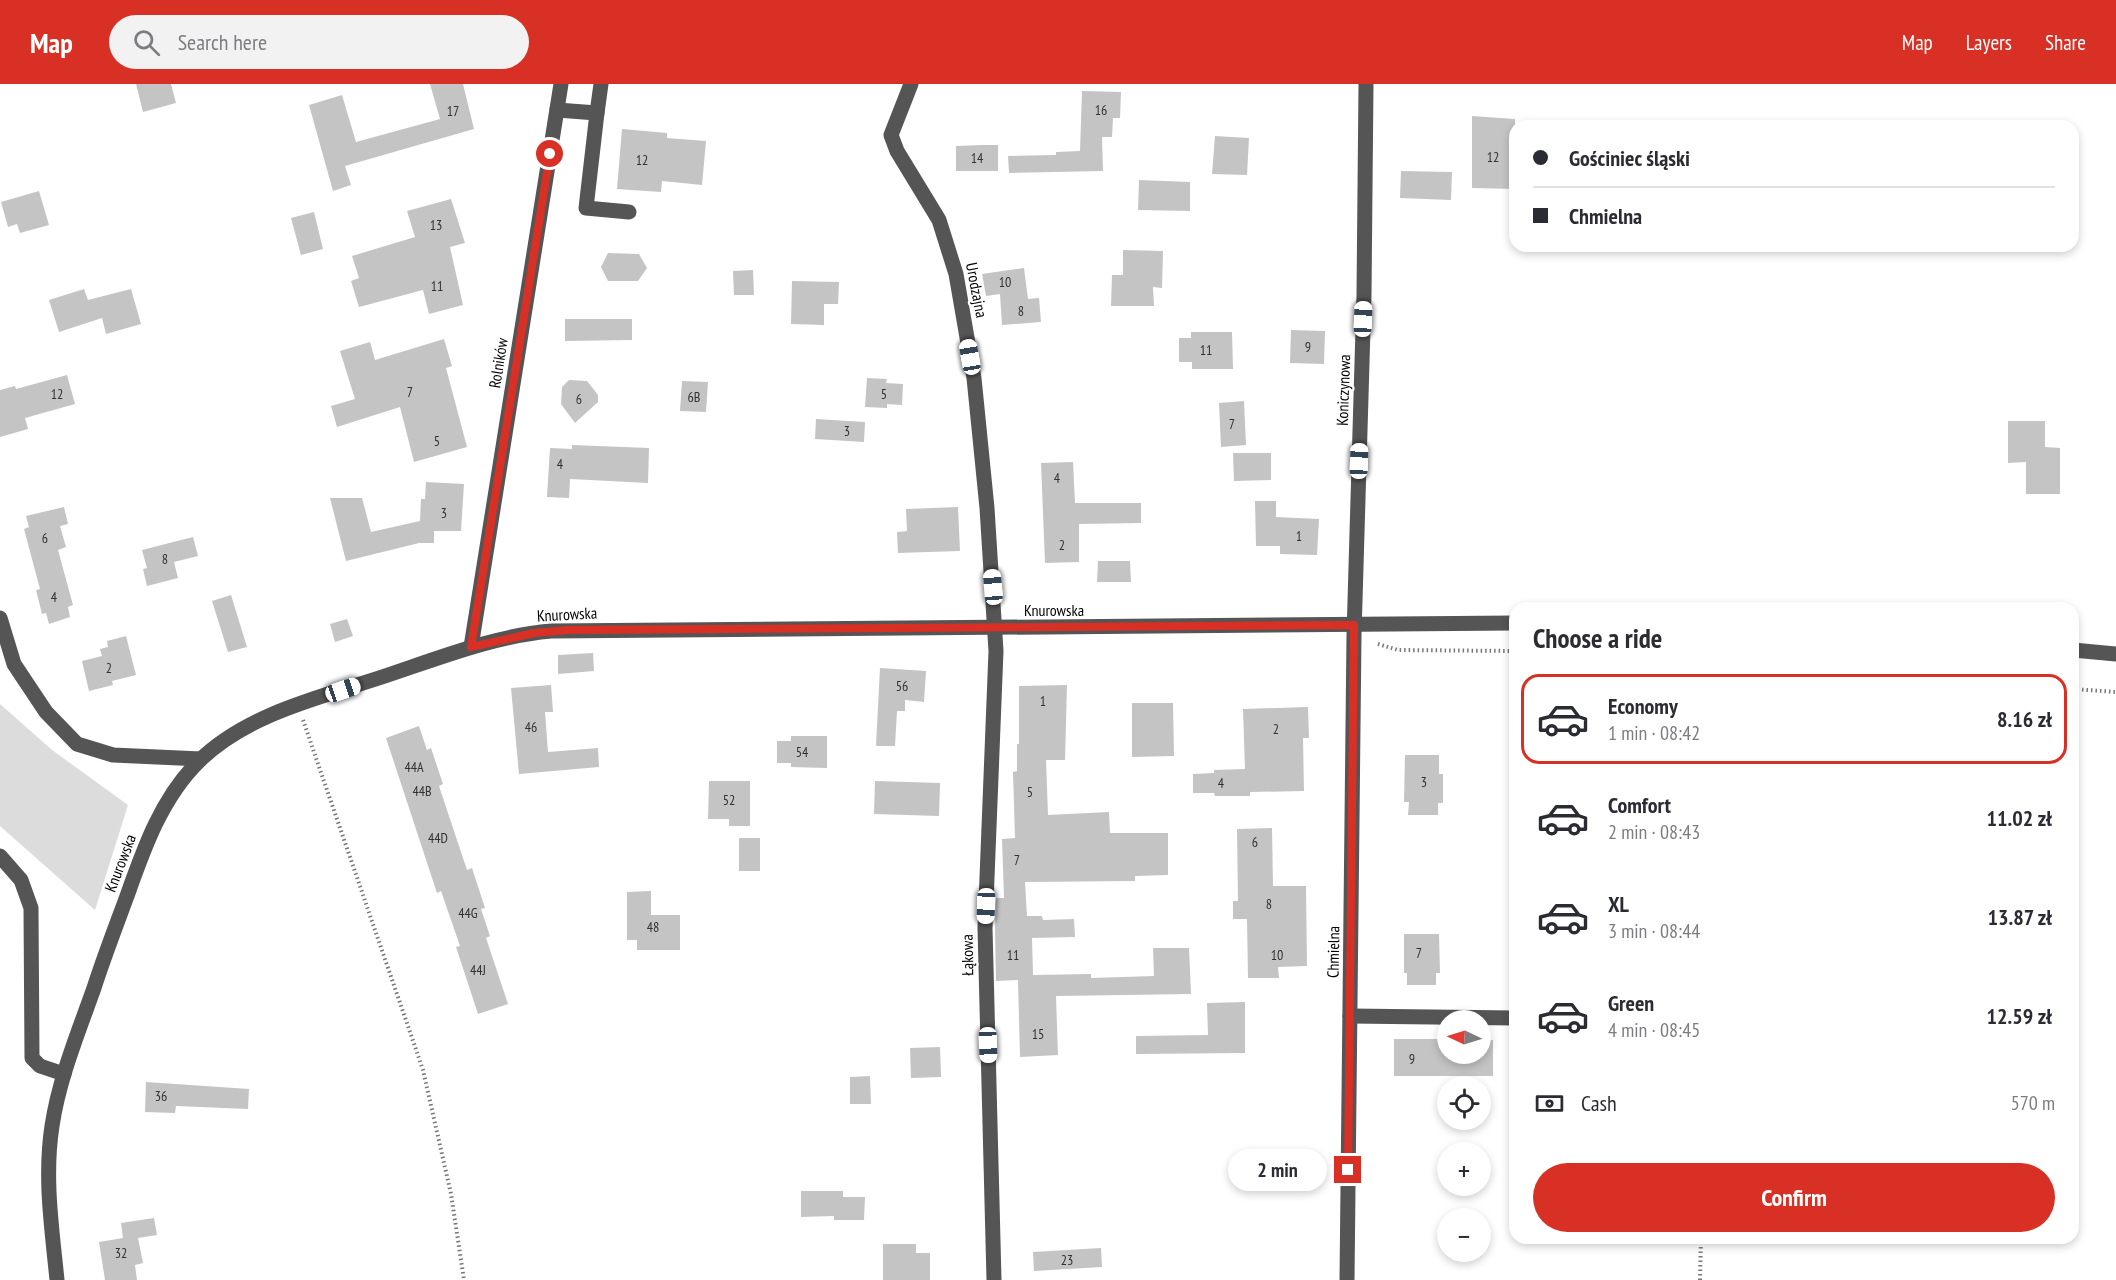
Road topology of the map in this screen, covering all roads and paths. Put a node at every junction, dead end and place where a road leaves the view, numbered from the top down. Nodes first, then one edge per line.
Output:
1 (561, 84) edge
2 (601, 84) edge
3 (911, 84) edge
4 (1366, 84) edge
5 (557, 110) junction
6 (597, 113) junction
7 (629, 212) dead end
8 (0, 618) edge
9 (1509, 623) edge
10 (1354, 625) junction
11 (996, 628) junction
12 (471, 647) junction
13 (1398, 650) dead end
14 (1509, 651) edge
15 (2079, 651) edge
16 (2116, 654) edge
17 (2079, 689) edge
18 (2116, 692) edge
19 (298, 705) junction
20 (201, 759) junction
21 (0, 856) edge
22 (1350, 1016) junction
23 (1509, 1018) edge
24 (64, 1074) junction
25 (1701, 1244) edge
26 (57, 1280) edge
27 (464, 1280) edge
28 (994, 1280) edge
29 (1347, 1280) edge
30 (1700, 1280) edge

1 - 5 street, Rolników
2 - 6 street
3 - 11 street, Urodzajna
4 - 10 street, Koniczynowa
5 - 6 street
5 - 12 street, Rolników
6 - 7 street
8 - 20 street
9 - 10 street, Knurowska
10 - 11 street, Knurowska
10 - 22 street, Chmielna
11 - 12 street, Knurowska
11 - 28 street, Łąkowa
12 - 19 street, Knurowska
13 - 14 path
15 - 16 street
17 - 18 path
19 - 20 street, Knurowska
19 - 27 path
20 - 24 street, Knurowska
21 - 24 street
22 - 23 street
22 - 29 street, Chmielna
24 - 26 street, Knurowska
25 - 30 path

